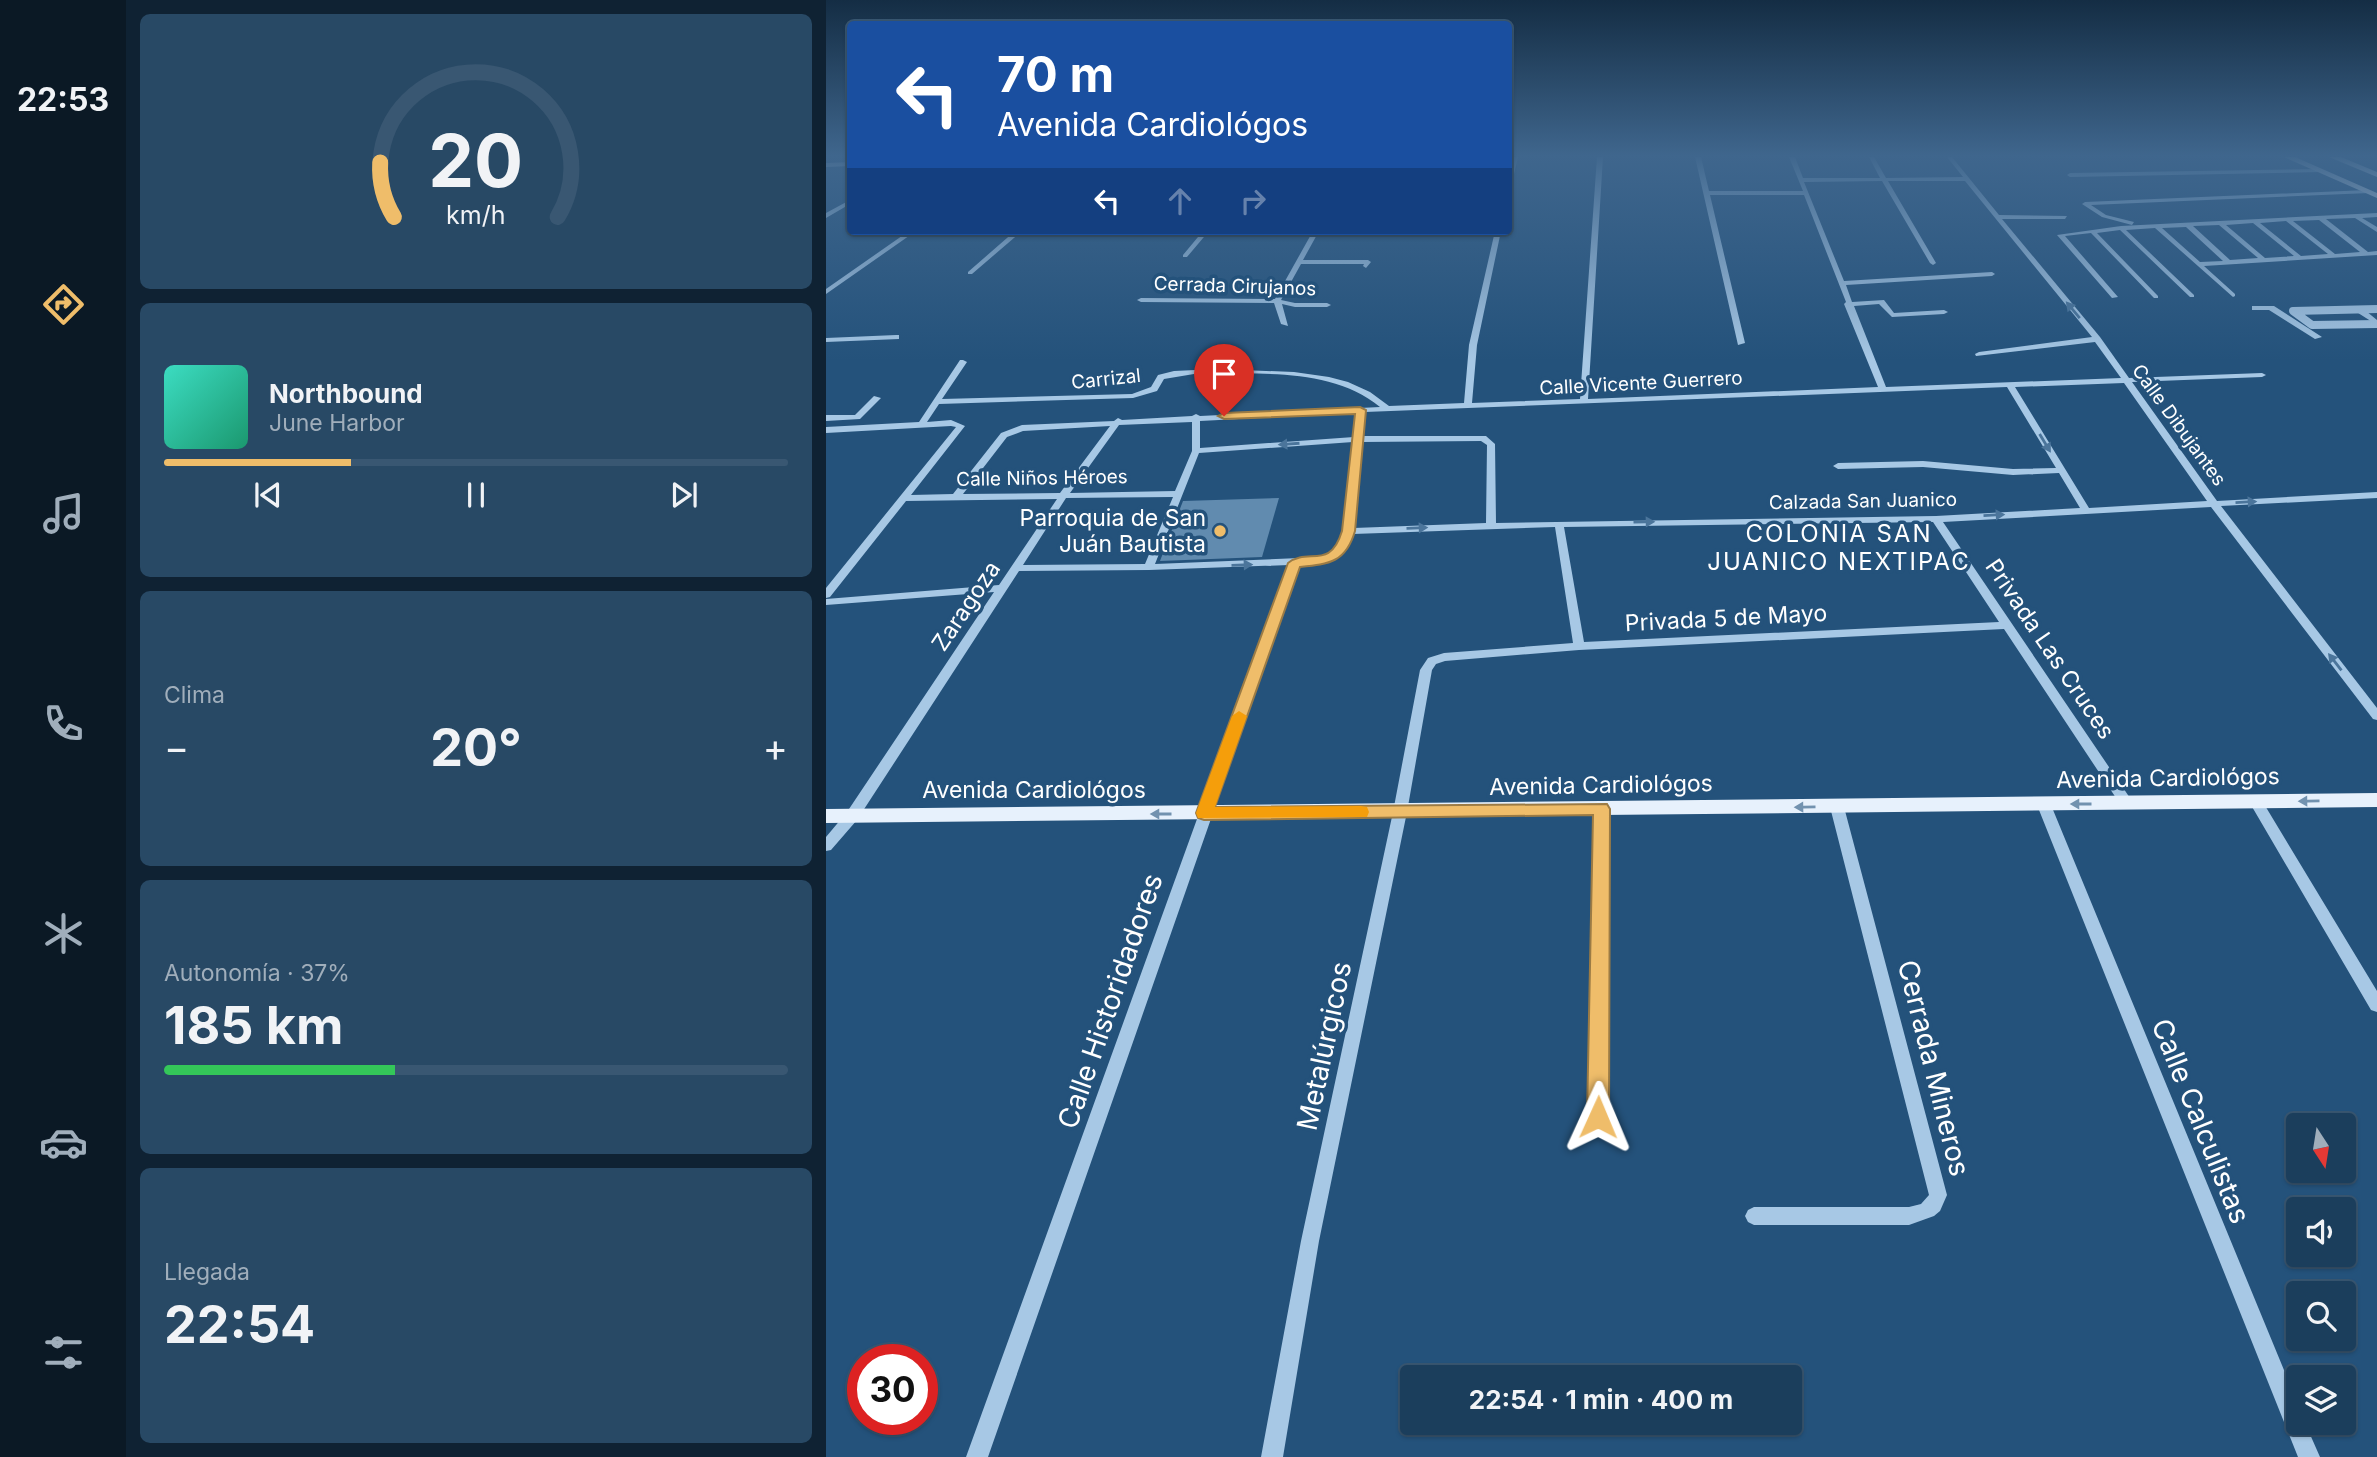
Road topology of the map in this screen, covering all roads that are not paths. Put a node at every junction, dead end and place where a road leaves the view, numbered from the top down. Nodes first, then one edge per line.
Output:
1 (1596, 225) edge
2 (1714, 225) edge
3 (1819, 225) edge
4 (1911, 225) edge
5 (2002, 225) edge
6 (2160, 225) edge
7 (2188, 225) joint
8 (2222, 225) edge
9 (2259, 225) edge
10 (2295, 225) edge
11 (2329, 225) edge
12 (2156, 226) junction
13 (2169, 226) junction
14 (2121, 228) junction
15 (2092, 231) junction
16 (908, 235) edge
17 (1014, 235) edge
18 (1203, 235) edge
19 (1314, 235) edge
20 (1497, 235) edge
21 (2377, 253) edge
22 (2367, 254) junction
23 (1185, 256) dead end
24 (2334, 256) junction
25 (2300, 258) junction
26 (2264, 260) junction
27 (1298, 261) junction
28 (2229, 262) junction
29 (1933, 263) dead end
30 (2198, 264) junction
31 (1366, 266) dead end
32 (970, 273) dead end
33 (1992, 274) dead end
34 (1842, 283) junction
35 (826, 292) edge
36 (2233, 295) dead end
37 (2192, 296) dead end
38 (2155, 297) dead end
39 (2114, 298) dead end
40 (1141, 300) dead end
41 (1277, 301) junction
42 (1847, 304) junction
43 (1327, 305) dead end
44 (2255, 308) dead end
45 (2358, 309) junction
46 (2375, 310) edge
47 (1944, 312) dead end
48 (2377, 323) edge
49 (1285, 324) dead end
50 (896, 337) dead end
51 (2318, 337) dead end
52 (826, 340) edge
53 (2097, 340) junction
54 (1741, 343) dead end
55 (1979, 354) dead end
56 (962, 362) dead end
57 (2262, 375) dead end
58 (2124, 379) junction
59 (2010, 385) junction
60 (1883, 389) junction
61 (877, 398) dead end
62 (1584, 401) junction
63 (938, 402) junction
64 (1468, 406) junction
65 (1387, 409) junction
66 (1360, 410) junction
67 (1196, 417) junction
68 (826, 418) edge
69 (1118, 421) junction
70 (921, 425) junction
71 (826, 430) edge
72 (1357, 439) junction
73 (1196, 451) junction
74 (1838, 466) dead end
75 (2062, 470) junction
76 (1180, 494) junction
77 (2377, 495) edge
78 (1063, 496) junction
79 (956, 497) junction
80 (905, 498) junction
81 (2214, 504) junction
82 (2086, 510) junction
83 (1936, 519) junction
84 (1559, 524) junction
85 (1492, 525) junction
86 (1349, 531) junction
87 (1295, 563) junction
88 (1149, 567) junction
89 (1017, 568) junction
90 (1002, 588) junction
91 (826, 595) edge
92 (826, 602) edge
93 (2010, 625) junction
94 (1579, 646) junction
95 (1444, 657) joint
96 (2377, 716) edge
97 (2377, 800) edge
98 (2256, 802) junction
99 (2127, 804) junction
100 (2044, 805) junction
101 (1837, 807) junction
102 (1601, 809) junction
103 (1400, 812) junction
104 (1204, 813) junction
105 (826, 816) edge
106 (852, 816) junction
107 (826, 846) edge
108 (2377, 1004) edge
109 (1598, 1117) dead end
110 (1754, 1216) dead end
111 (977, 1457) edge
112 (1272, 1457) edge
113 (2309, 1457) edge

1 - 62 street
2 - 54 street
3 - 34 street
4 - 29 street
53 -> 5 street, Calle Dibujantes
6 - 13 street
7 - 13 street
7 - 28 street
8 - 26 street
9 - 25 street
10 - 24 street
11 - 22 street
12 - 13 street
12 - 14 street
12 - 30 street
14 - 15 street
14 - 37 street
15 - 38 street
15 - 39 street
16 - 35 street
17 - 32 street
18 - 23 street
19 - 27 street
20 - 64 street
21 - 22 street
22 - 24 street
24 - 25 street
25 - 26 street
26 - 28 street
27 - 31 street
27 - 41 street
28 - 30 street
30 - 36 street
33 - 34 street
34 - 42 street
40 - 41 street, Cerrada Cirujanos
41 - 43 street, Cerrada Cirujanos
41 - 49 street
42 - 47 street
42 - 60 street
44 - 51 street
45 - 46 street, bridge
45 - 48 street, bridge
45 - 48 street, bridge
50 - 52 street
53 - 55 street
53 - 58 street, Calle Dibujantes
56 - 63 street
57 - 58 street, Calle Vicente Guerrero
58 - 59 street, Calle Vicente Guerrero
58 - 81 street, Calle Dibujantes
59 - 60 street, Calle Vicente Guerrero
59 -> 75 street
60 - 62 street, Calle Vicente Guerrero
61 - 68 street
62 - 64 street, Calle Vicente Guerrero
63 - 65 street, Carrizal
63 - 70 street
64 - 65 street, Calle Vicente Guerrero
65 - 66 street, Calle Vicente Guerrero
66 - 67 street, Calle Vicente Guerrero
66 - 72 street
67 - 69 street, Calle Vicente Guerrero
67 - 73 street
69 - 78 street, Zaragoza
69 - 79 street, Calle Vicente Guerrero
70 - 71 street
70 - 80 street
72 -> 73 street
72 - 85 street
72 - 86 street
73 - 76 street
74 - 75 street
75 - 82 street
76 - 78 street, Calle Niños Héroes
76 - 88 street
81 -> 77 street, Calzada San Juanico
78 - 79 street, Calle Niños Héroes
78 - 89 street, Zaragoza
79 - 80 street, Calle Niños Héroes
80 - 91 street
81 - 82 street, Calzada San Juanico
96 -> 81 street, Calle Dibujantes
83 -> 82 street, Calzada San Juanico
84 -> 83 street, Calzada San Juanico
83 - 93 street, Privada Las Cruces
84 - 85 street, Calzada San Juanico
84 - 94 street
86 -> 85 street, Calzada San Juanico
86 - 87 street
88 -> 87 street
87 - 104 street, Calle Historidadores
88 - 89 street
89 - 90 street, Zaragoza
90 - 92 street
90 - 106 street, Zaragoza
93 - 94 street, Privada 5 de Mayo
93 - 99 street, Privada Las Cruces
94 - 95 street, Privada 5 de Mayo
95 - 103 street, Metalúrgicos
97 -> 98 main road, Avenida Cardiológos
98 - 99 main road, Avenida Cardiológos
98 - 108 street
99 -> 100 main road, Avenida Cardiológos
100 - 101 main road, Avenida Cardiológos
100 - 113 street, Calle Calculistas
101 -> 102 main road, Avenida Cardiológos
101 - 110 street, Cerrada Mineros
102 - 103 main road, Avenida Cardiológos
102 - 109 street
103 - 104 main road, Avenida Cardiológos
103 - 112 street, Metalúrgicos
104 -> 106 main road, Avenida Cardiológos
104 - 111 street, Calle Historidadores
105 - 106 main road, Avenida Cardiológos
106 - 107 street, Zaragoza

